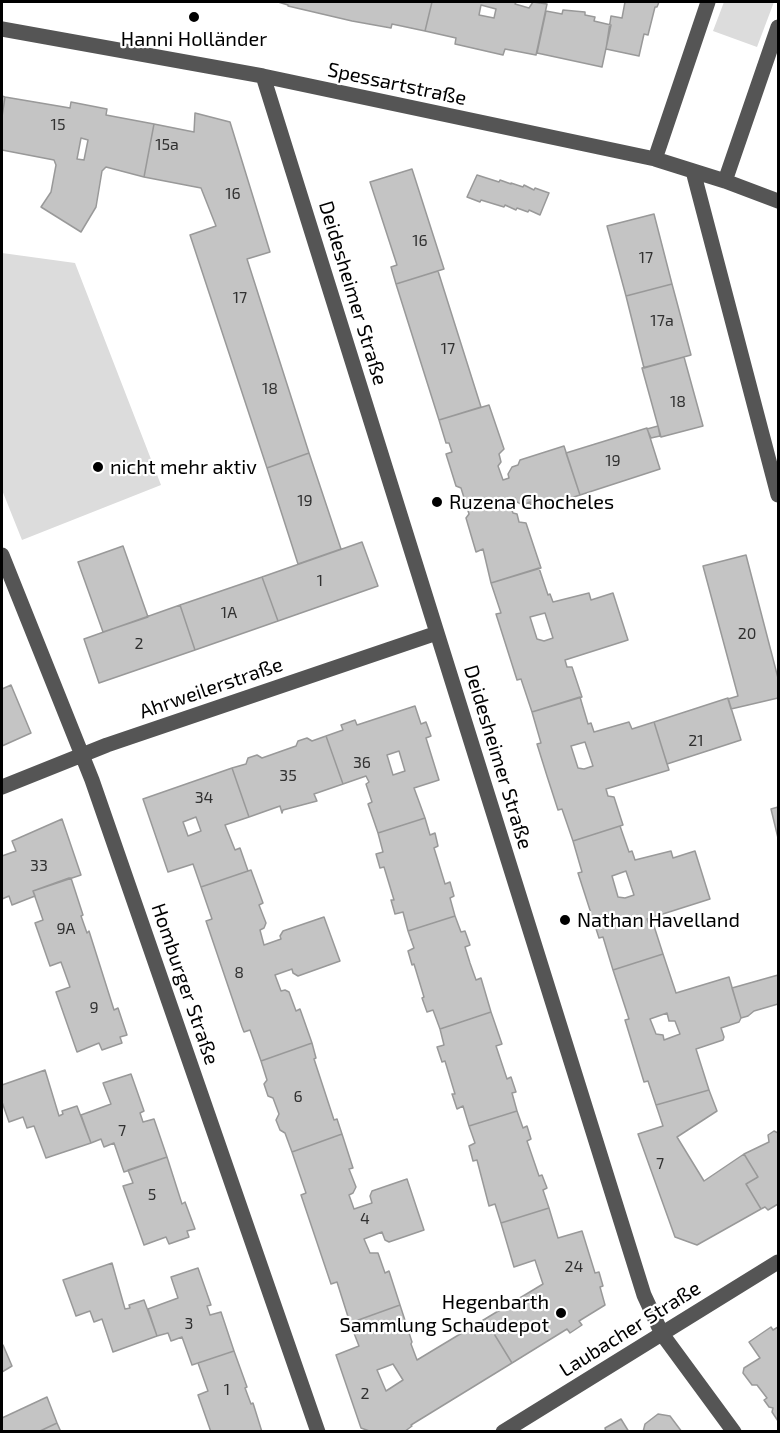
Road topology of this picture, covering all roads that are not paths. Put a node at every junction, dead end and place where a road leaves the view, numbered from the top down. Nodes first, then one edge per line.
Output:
1 (708, 2) edge
2 (778, 27) edge
3 (2, 28) edge
4 (263, 76) junction
5 (655, 159) junction
6 (693, 171) junction
7 (725, 181) junction
8 (778, 201) edge
9 (778, 495) edge
10 (2, 555) edge
11 (437, 633) junction
12 (83, 755) junction
13 (2, 787) edge
14 (778, 1262) edge
15 (662, 1334) junction
16 (318, 1431) edge
17 (503, 1431) edge
18 (734, 1431) edge

1 - 5 street
2 - 7 street
3 - 4 street, Spessartstraße
4 - 5 street, Spessartstraße
4 - 11 street, Deidesheimer Straße
5 - 6 street, Spessartstraße
6 - 7 street, Spessartstraße
6 - 9 street
7 - 8 street, Spessartstraße
10 - 12 street, Homburger Straße
11 - 12 street, Ahrweilerstraße
11 - 15 street, Deidesheimer Straße
12 - 13 street, Ahrweilerstraße
12 - 16 street, Homburger Straße
14 - 15 street, Laubacher Straße
15 - 17 street, Laubacher Straße
15 - 18 street, Deidesheimer Straße

